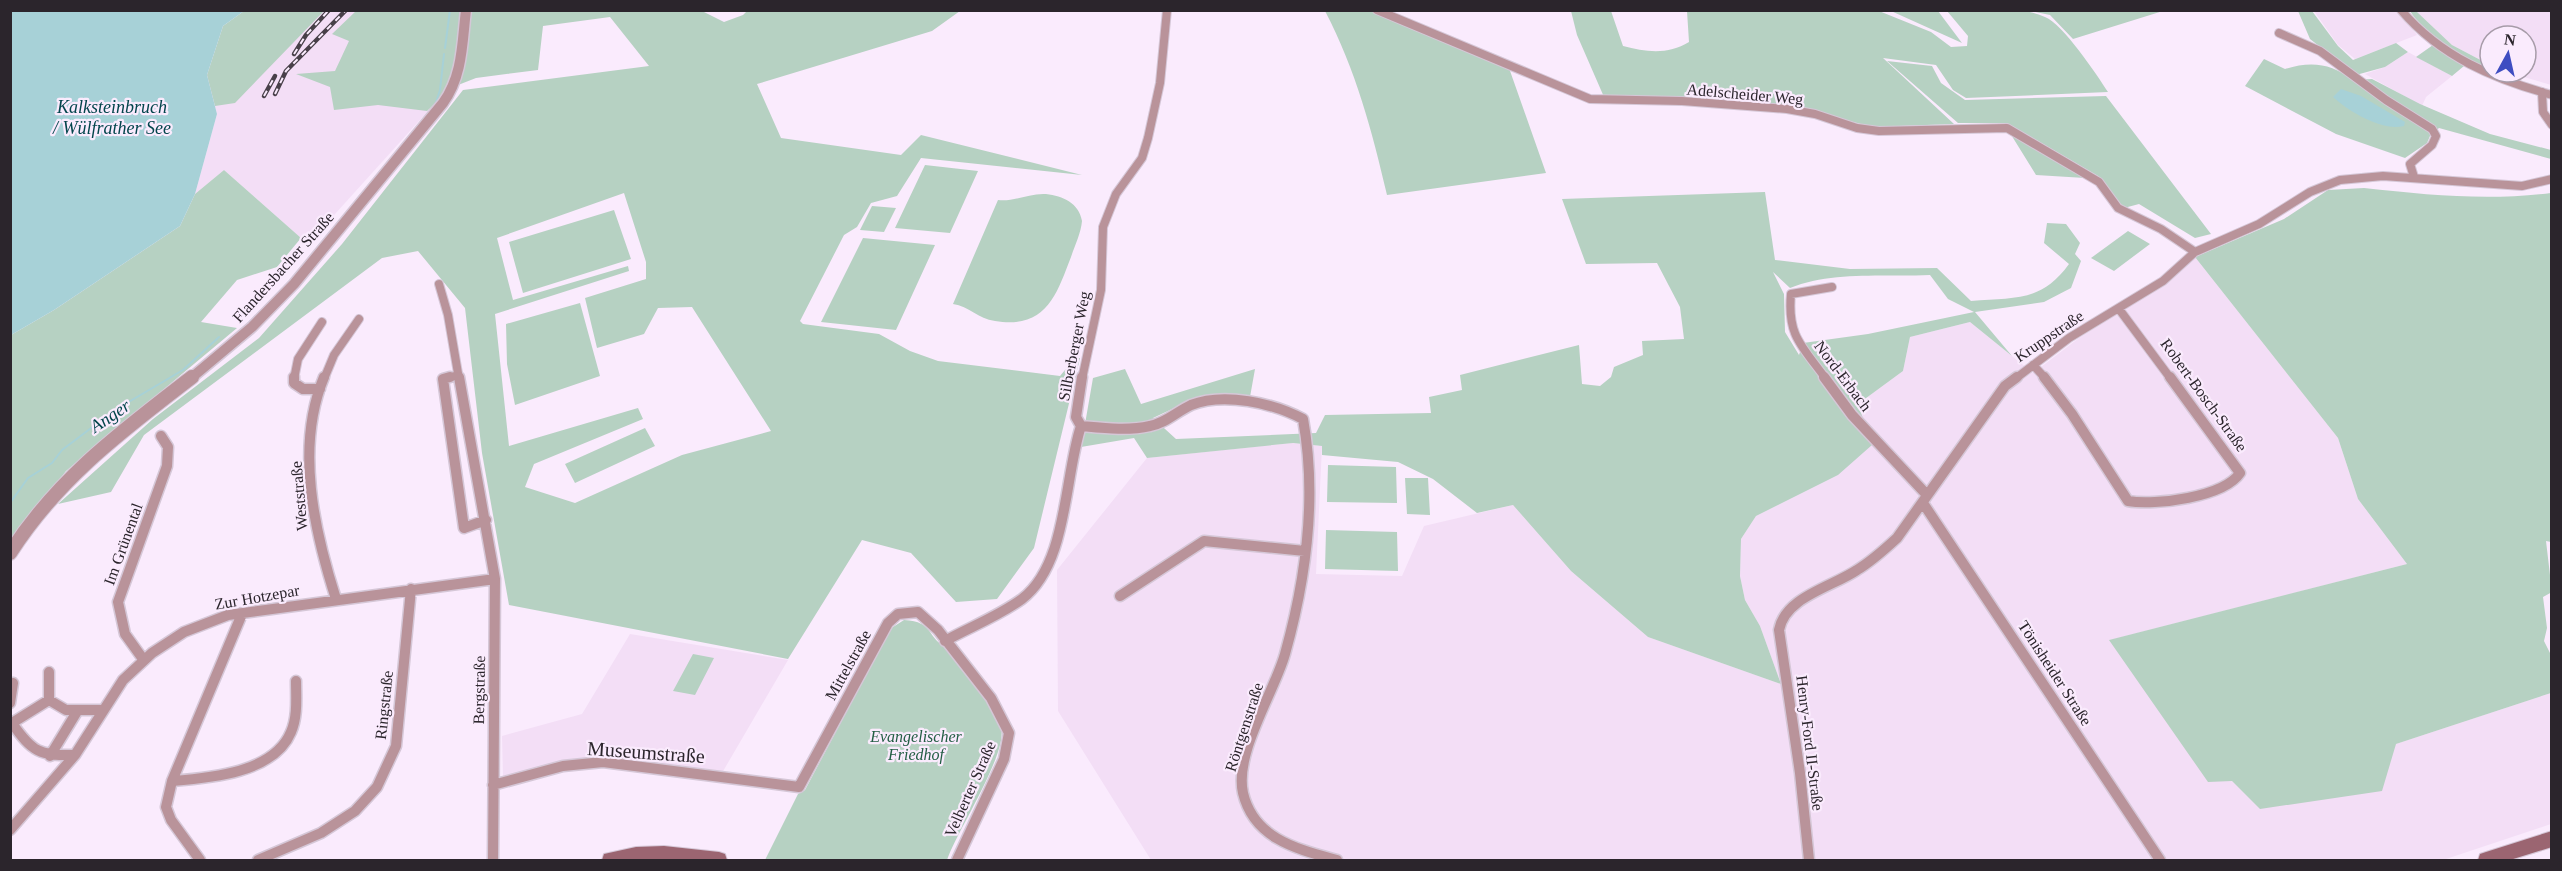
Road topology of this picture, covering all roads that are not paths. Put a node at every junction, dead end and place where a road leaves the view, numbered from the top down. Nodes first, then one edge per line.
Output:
1 (466, 10) edge
2 (1167, 10) edge
3 (1377, 10) edge
4 (2401, 10) edge
5 (2279, 33) dead end
6 (2542, 92) junction
7 (2552, 95) edge
8 (2552, 125) edge
9 (2414, 177) junction
10 (2552, 179) edge
11 (2195, 252) junction
12 (439, 284) dead end
13 (1832, 287) dead end
14 (2119, 309) junction
15 (359, 319) dead end
16 (322, 322) dead end
17 (2033, 365) junction
18 (458, 375) junction
19 (320, 388) junction
20 (1081, 426) junction
21 (161, 436) dead end
22 (1925, 499) junction
23 (486, 520) junction
24 (1305, 551) junction
25 (10, 553) edge
26 (495, 579) junction
27 (411, 589) junction
28 (1120, 596) dead end
29 (336, 598) junction
30 (242, 614) junction
31 (1779, 630) joint
32 (945, 641) junction
33 (143, 659) junction
34 (49, 672) dead end
35 (296, 681) dead end
36 (13, 683) dead end
37 (49, 700) junction
38 (10, 703) edge
39 (78, 710) junction
40 (102, 711) junction
41 (11, 722) edge
42 (75, 755) junction
43 (50, 756) junction
44 (172, 782) junction
45 (493, 784) junction
46 (799, 787) joint
47 (10, 830) edge
48 (2552, 839) edge
49 (200, 861) edge
50 (258, 861) edge
51 (493, 861) edge
52 (610, 861) edge
53 (719, 861) edge
54 (957, 861) edge
55 (1337, 861) edge
56 (1809, 861) edge
57 (2160, 861) edge
58 (2486, 861) edge

1 - 25 street, Flandersbacher Straße
2 - 20 street, Silberberger Weg
3 - 11 street, Adelscheider Weg
4 - 6 street
5 - 9 street
6 - 7 street
6 - 8 street
9 - 10 street, Kruppstraße
9 - 11 street, Kruppstraße
11 - 14 street, Kruppstraße
12 - 18 street, Bergstraße
13 - 22 street, Nord-Erbach
14 - 17 street, Kruppstraße
14 - 17 street, Robert-Bosch-Straße
15 - 19 street, Weststraße
16 - 19 street
17 - 22 street, Kruppstraße
18 - 23 street, Bergstraße
18 - 23 street
19 - 29 street, Weststraße
20 - 24 street, Röntgenstraße
20 - 32 street, Silberberger Weg
21 - 33 street, Im Grünental
22 - 31 street, Kruppstraße
22 - 57 street, Tönisheider Straße
23 - 26 street, Bergstraße
24 - 28 street
24 - 55 street, Röntgenstraße
26 - 27 street, Zur Hotzepar
26 - 45 street, Bergstraße
27 - 29 street, Zur Hotzepar
27 - 50 street, Ringstraße
29 - 30 street, Zur Hotzepar
30 - 33 street, Zur Hotzepar
30 - 44 street
31 - 56 street, Henry-Ford II-Straße
32 - 46 street, Mittelstraße
32 - 54 street, Velberter Straße
33 - 40 street, Zur Hotzepar
34 - 37 street
35 - 44 street
36 - 38 street
37 - 39 street
37 - 41 street
39 - 40 street
39 - 43 street
40 - 42 street, Zur Hotzepar
41 - 43 street
42 - 43 street
42 - 47 street, Zur Hotzepar
44 - 49 street
45 - 46 street, Museumstraße
45 - 51 street, Bergstraße
48 - 58 main road
52 - 53 main road

